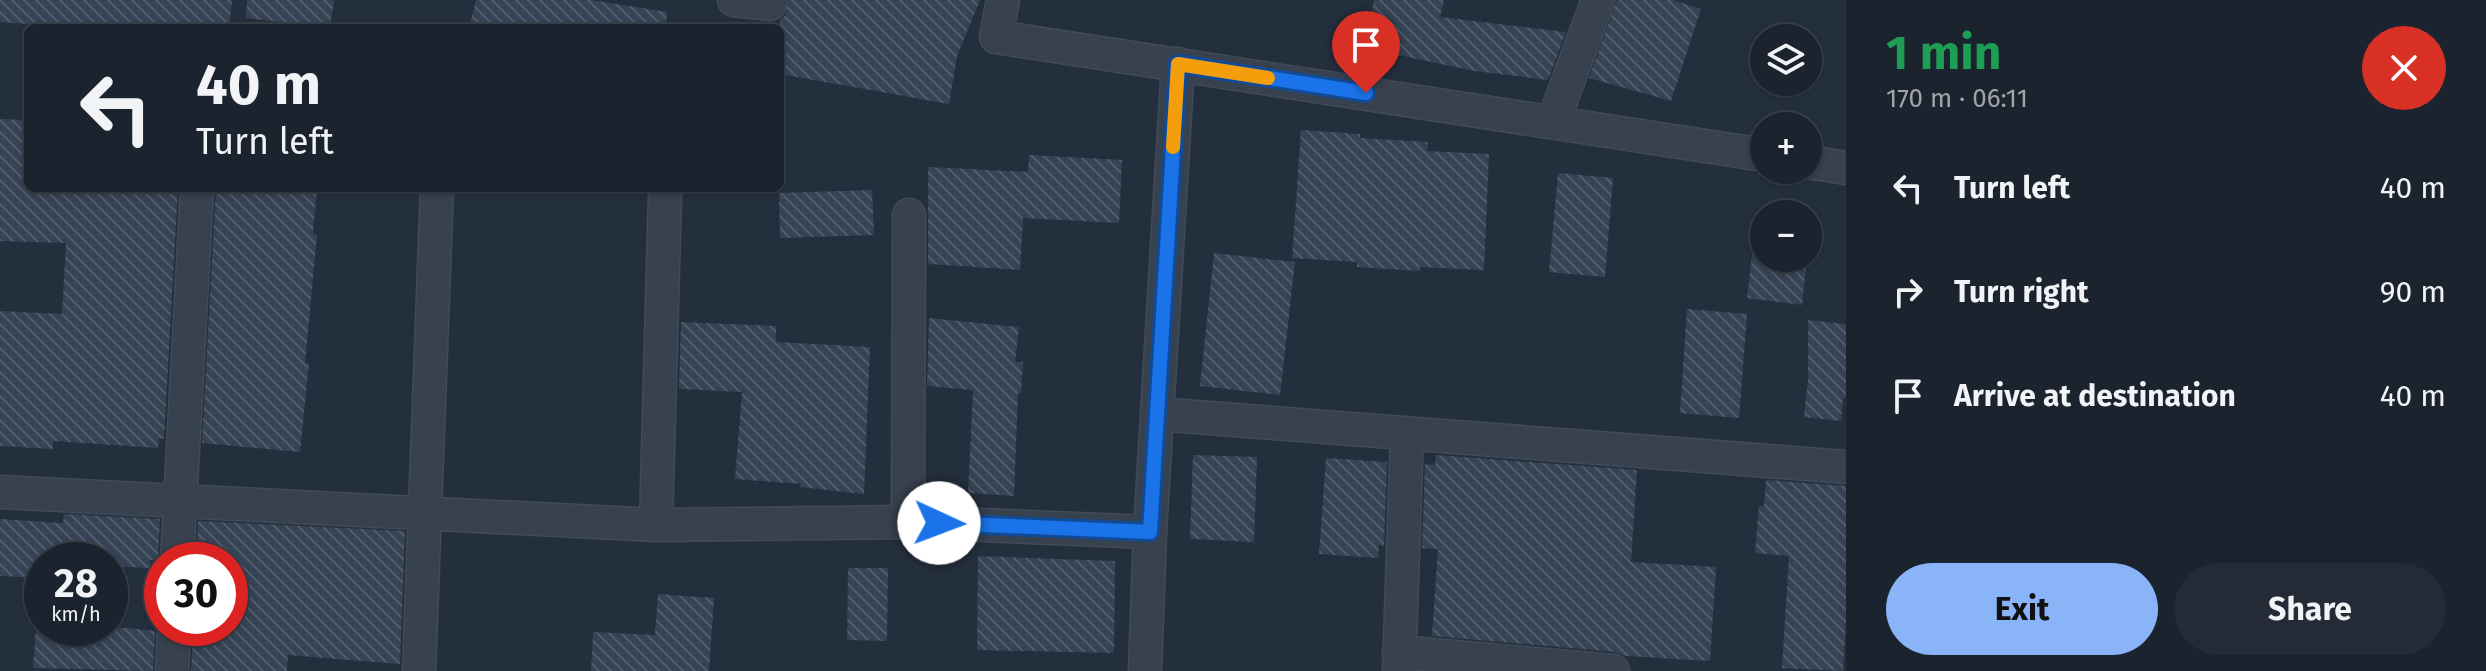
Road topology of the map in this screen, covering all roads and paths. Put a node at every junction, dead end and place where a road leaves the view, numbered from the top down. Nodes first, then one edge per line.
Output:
1 (734, 0) edge
2 (1003, 0) edge
3 (1598, 0) edge
4 (769, 11) edge
5 (1178, 64) junction
6 (1553, 122) junction
7 (1750, 153) edge
8 (1822, 164) edge
9 (1846, 168) edge
10 (197, 192) edge
11 (437, 192) edge
12 (665, 193) dead end
13 (909, 215) dead end
14 (1157, 414) junction
15 (1407, 433) junction
16 (1846, 467) edge
17 (0, 492) edge
18 (180, 500) junction
19 (425, 513) junction
20 (908, 522) junction
21 (656, 525) junction
22 (1150, 532) junction
23 (178, 542) edge
24 (173, 646) edge
25 (1399, 661) edge
26 (172, 671) edge
27 (419, 671) edge
28 (1145, 671) edge
29 (1613, 671) edge

1 - 4 street
2 - 5 street
3 - 6 street
5 - 6 street
5 - 14 street
6 - 7 street
8 - 9 street
10 - 18 street
11 - 19 street
12 - 21 street
13 - 20 street
14 - 15 street
14 - 22 street
15 - 16 street
15 - 25 street
17 - 18 street
18 - 19 street
18 - 23 street
19 - 21 street
19 - 27 street
20 - 21 street
20 - 22 street
22 - 28 street
24 - 26 street
25 - 29 street

